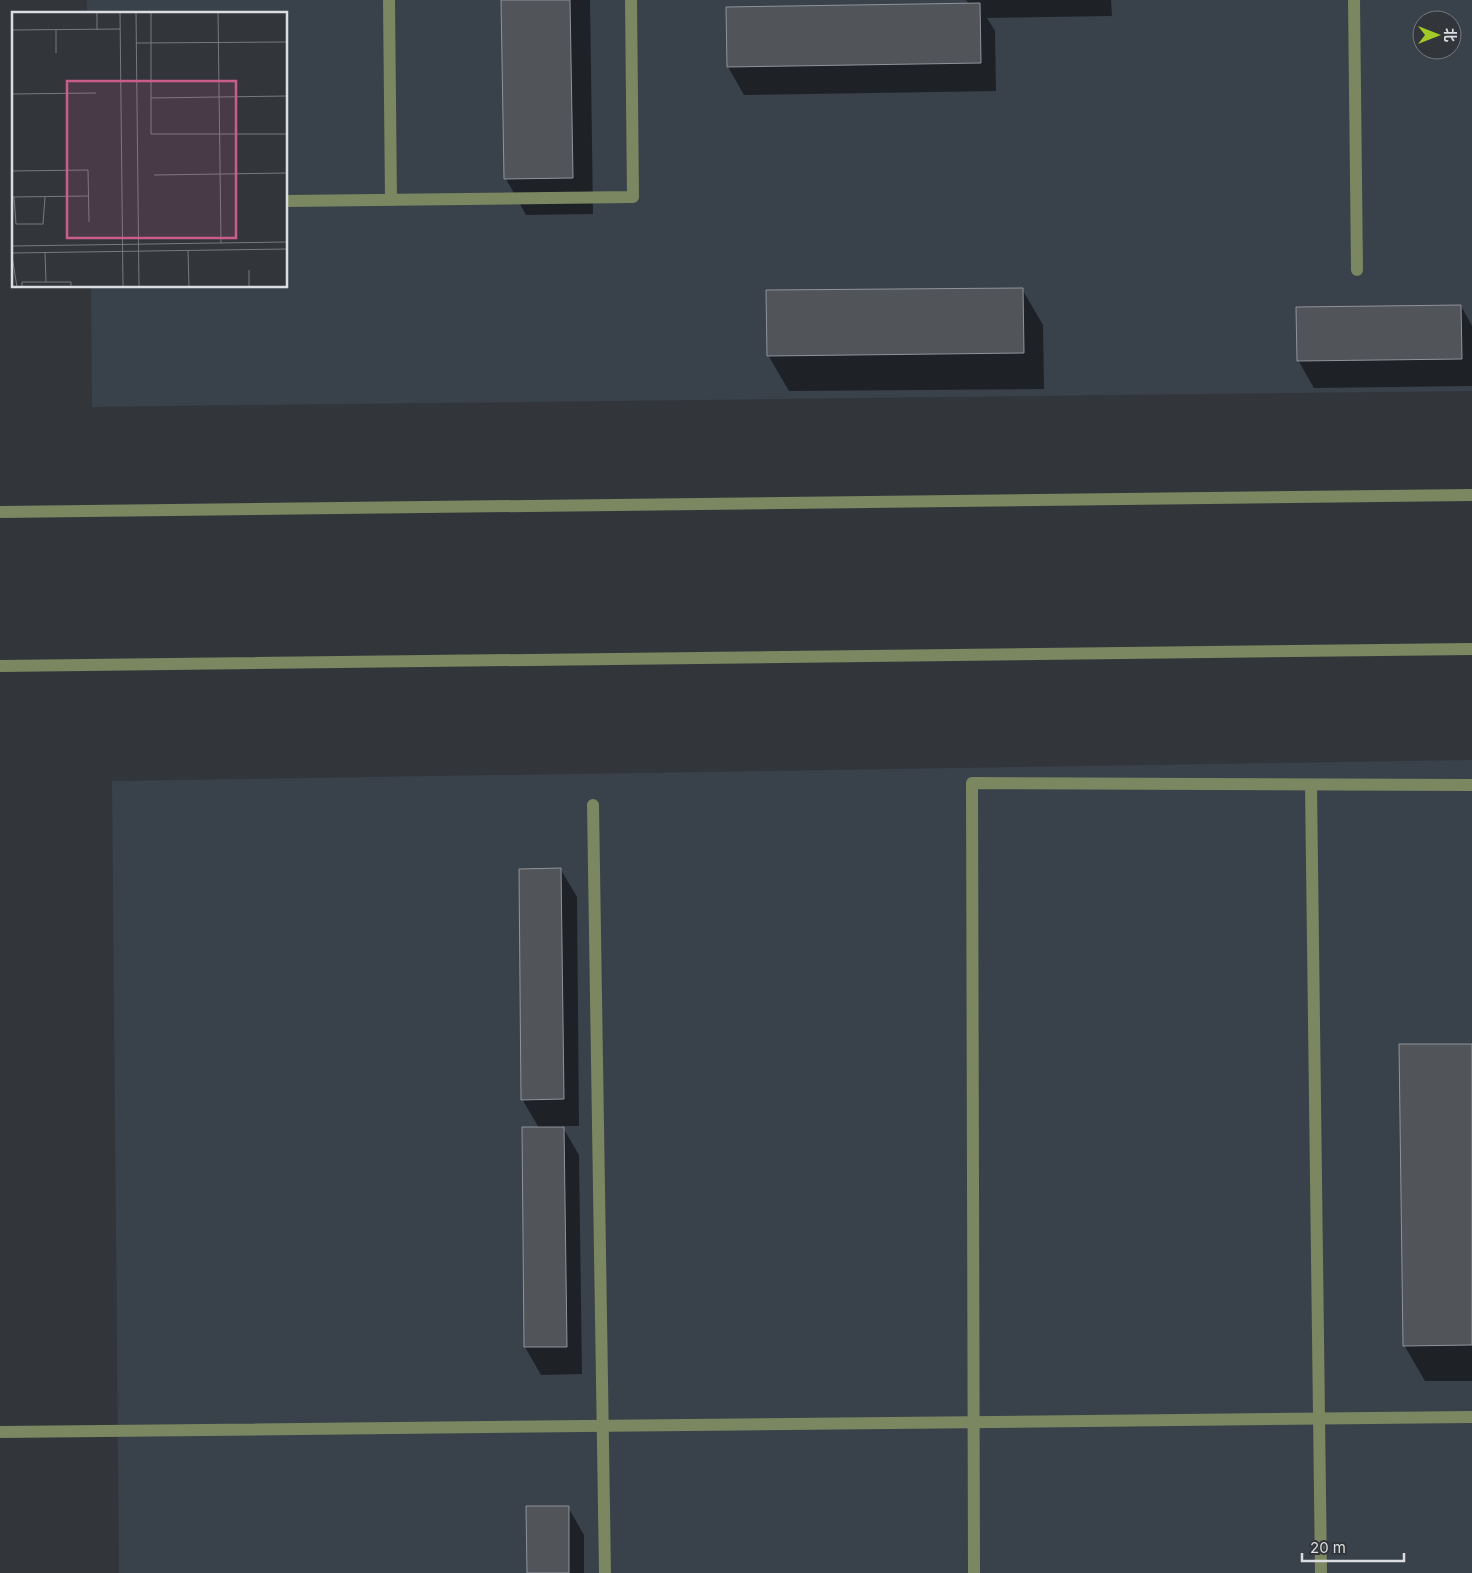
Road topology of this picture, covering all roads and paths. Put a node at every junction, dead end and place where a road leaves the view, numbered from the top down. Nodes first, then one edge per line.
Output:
1 (389, 0) edge
2 (630, 0) edge
3 (1354, 0) edge
4 (391, 200) junction
5 (288, 201) edge
6 (1357, 270) dead end
7 (1472, 495) edge
8 (0, 512) edge
9 (1472, 649) edge
10 (0, 666) edge
11 (1312, 785) junction
12 (1472, 786) edge
13 (593, 805) dead end
14 (1472, 1418) edge
15 (1319, 1419) junction
16 (974, 1422) junction
17 (602, 1426) junction
18 (0, 1432) edge
19 (605, 1573) edge
20 (974, 1573) edge
21 (1321, 1573) edge

1 - 4 street
2 - 4 street
3 - 6 street
4 - 5 street
7 - 8 street
9 - 10 street
11 - 12 street
11 - 15 street
11 - 16 street
13 - 17 street
14 - 15 street
15 - 16 street
15 - 21 street
16 - 17 street
16 - 20 street
17 - 18 street
17 - 19 street

